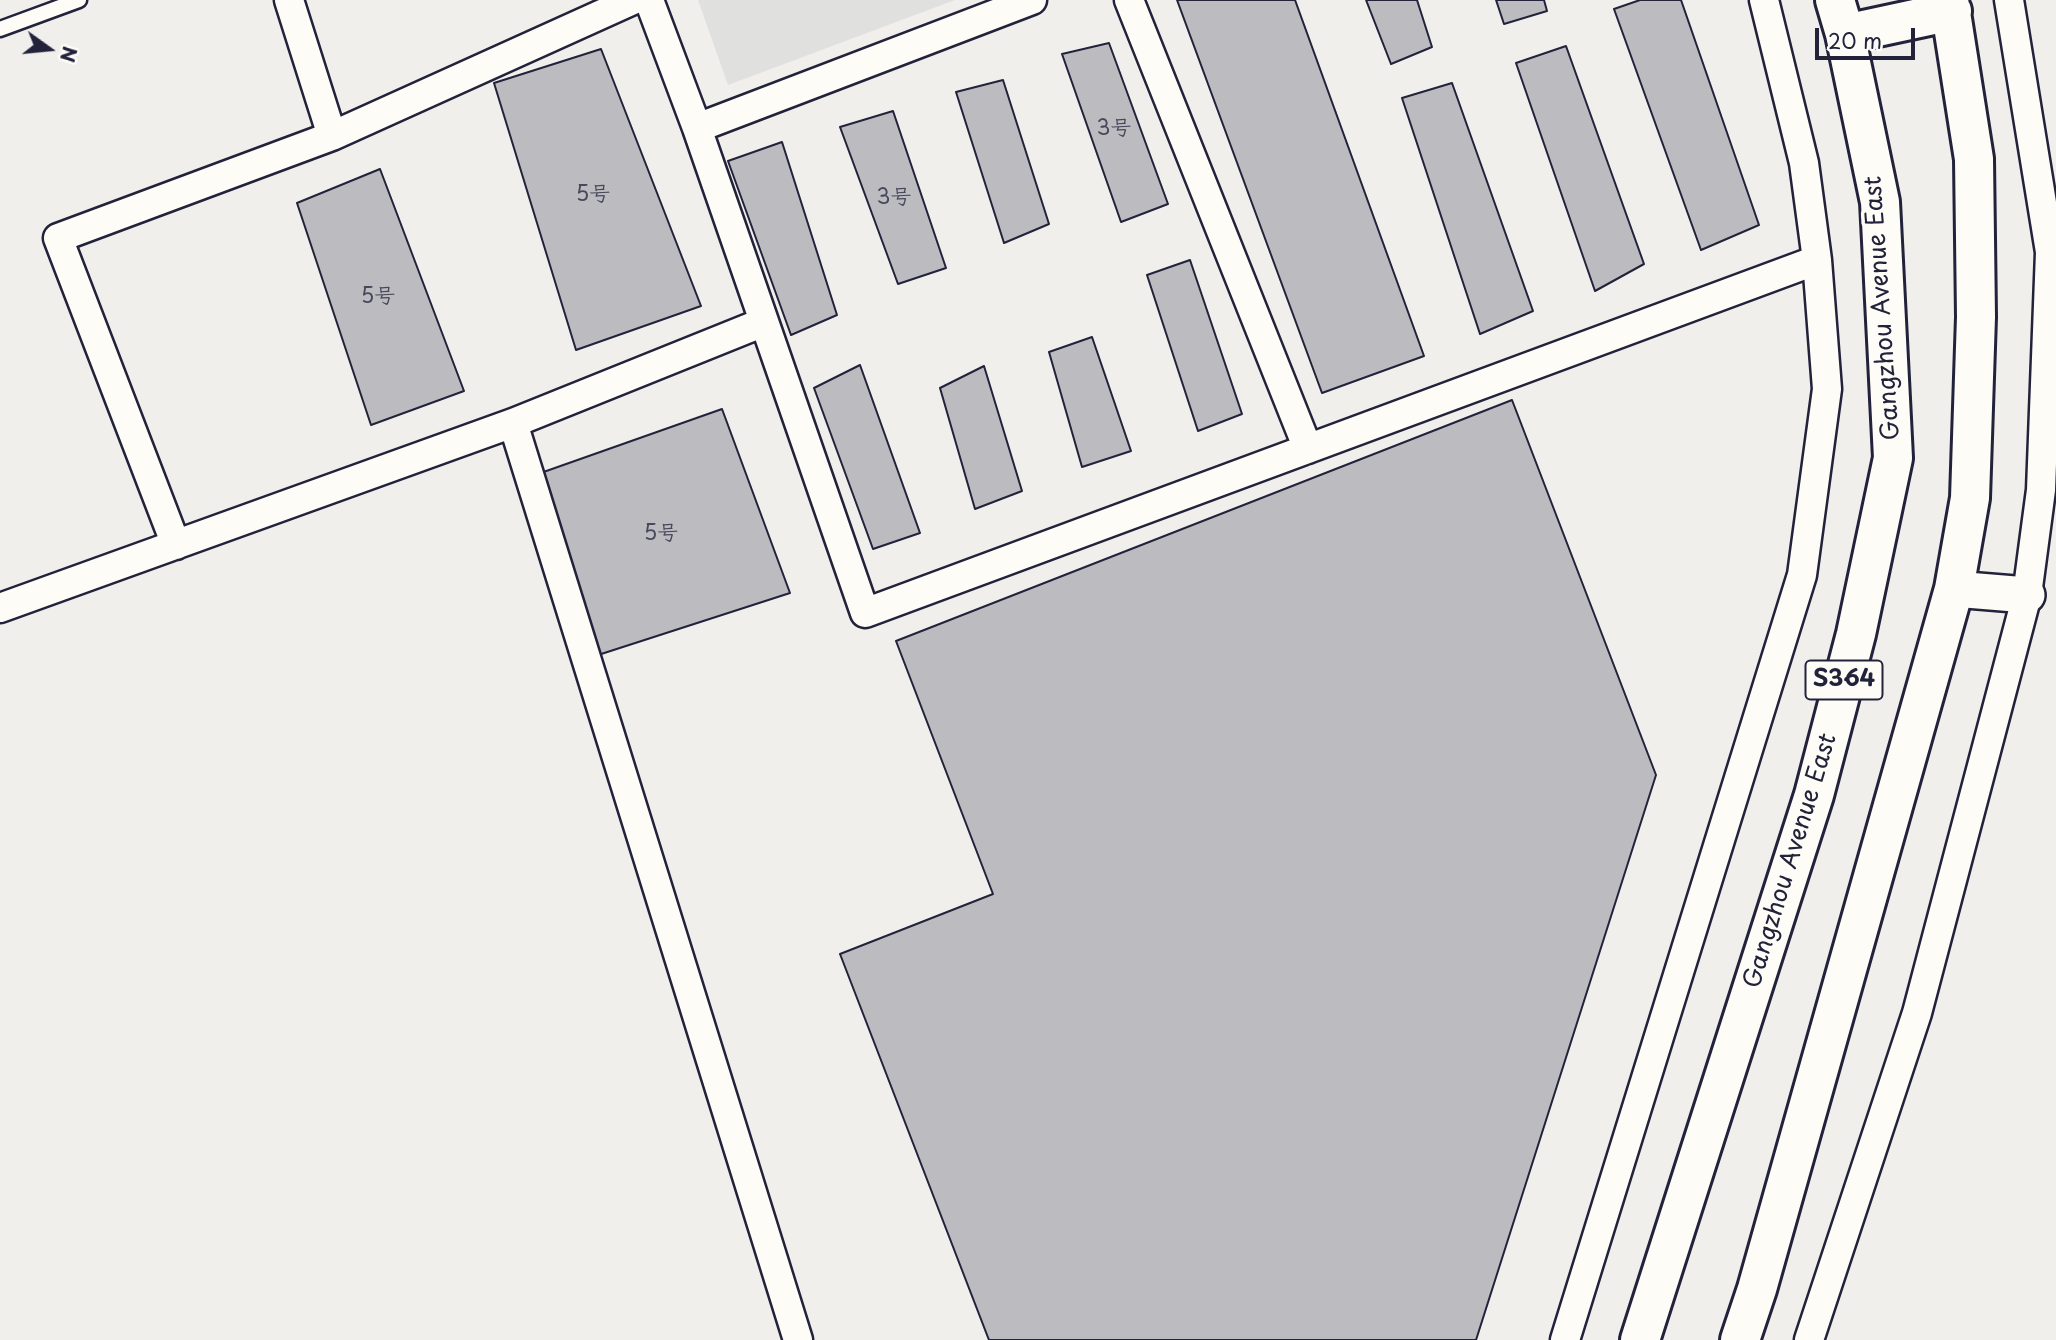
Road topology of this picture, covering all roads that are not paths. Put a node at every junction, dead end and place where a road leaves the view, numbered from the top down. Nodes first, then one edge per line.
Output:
1 (79, 0) edge
2 (289, 0) edge
3 (633, 0) edge
4 (649, 0) edge
5 (1032, 0) edge
6 (1129, 0) edge
7 (1764, 0) edge
8 (2008, 0) edge
9 (1950, 6) edge
10 (1840, 17) edge
11 (0, 29) edge
12 (696, 128) junction
13 (332, 136) junction
14 (1817, 260) junction
15 (764, 322) junction
16 (513, 423) junction
17 (1308, 449) junction
18 (176, 545) junction
19 (1954, 590) junction
20 (2027, 595) junction
21 (0, 608) edge
22 (798, 1340) edge
23 (1565, 1340) edge
24 (1640, 1340) edge
25 (1740, 1340) edge
26 (1809, 1340) edge

1 - 11 lane
2 - 13 street
3 - 13 street
4 - 12 street
5 - 12 street
6 - 17 street
7 - 14 street
8 - 20 street
9 - 10 main road
9 - 19 main road
10 - 24 main road, Gangzhou Avenue East / S364
12 - 15 street
13 - 18 street
14 - 17 street
14 - 23 street
15 - 16 street
15 - 17 street
16 - 18 street
16 - 22 street
18 - 21 street
19 - 20 street
19 - 25 main road
20 - 26 street

